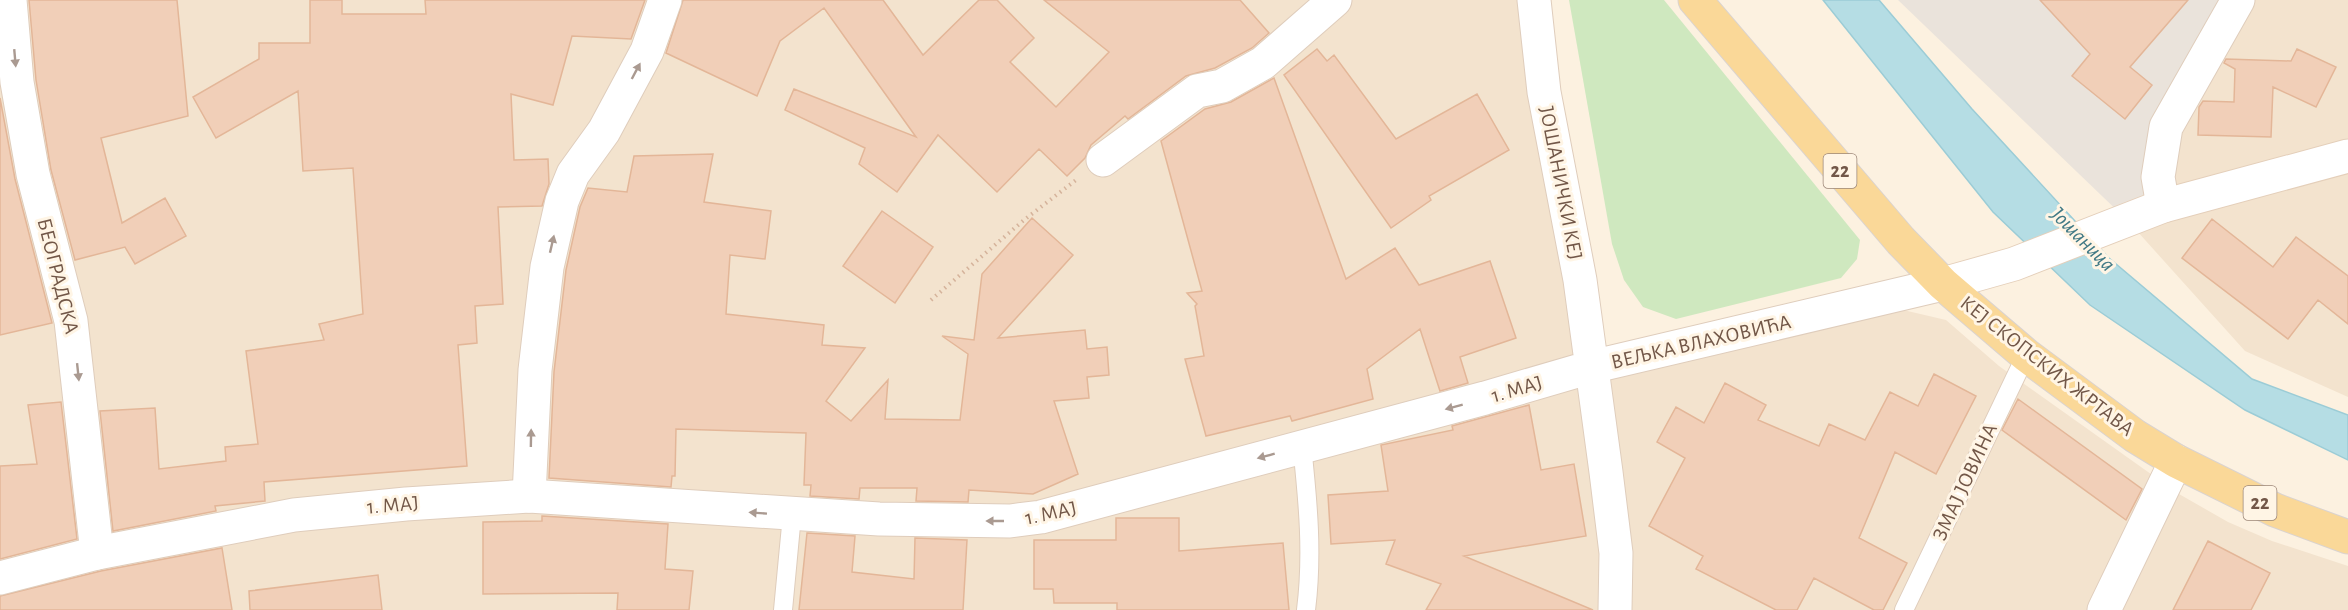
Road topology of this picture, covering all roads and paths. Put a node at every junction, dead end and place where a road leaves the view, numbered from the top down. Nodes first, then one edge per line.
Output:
1 (10, 0) edge
2 (665, 0) edge
3 (1335, 0) edge
4 (1534, 0) edge
5 (1695, 0) edge
6 (2238, 0) edge
7 (2348, 156) edge
8 (1103, 160) joint
9 (2163, 206) junction
10 (1943, 284) junction
11 (931, 300) dead end
12 (2026, 355) junction
13 (1591, 367) junction
14 (1302, 446) junction
15 (2176, 461) junction
16 (529, 496) junction
17 (792, 515) junction
18 (2348, 537) edge
19 (97, 553) junction
20 (0, 578) edge
21 (783, 610) edge
22 (1306, 610) edge
23 (1615, 610) edge
24 (1904, 610) edge
25 (2104, 610) edge

1 -> 19 street, БЕОГРАДСКА
16 -> 2 street
3 - 8 street
4 - 13 street, ЈОШАНИЧКИ КЕЈ
5 - 10 main road, 22
6 - 9 street
7 - 9 street, ВЕЉКА ВЛАХОВИЋА
8 - 11 path
9 - 10 street, ВЕЉКА ВЛАХОВИЋА
10 - 12 main road, КЕЈ СКОПСКИХ ЖРТАВА / 22
10 - 13 street, ВЕЉКА ВЛАХОВИЋА
12 - 15 main road, КЕЈ СКОПСКИХ ЖРТАВА / 22
12 - 24 lane, ЗМАЈ ЈОВИНА
13 -> 14 street, 1. МАЈ
13 - 23 street, ВЕЉКА ВЛАХОВИЋА
14 -> 17 street, 1. МАЈ
14 - 22 lane
15 - 18 main road, КЕЈ СКОПСКИХ ЖРТАВА / 22
15 - 25 street
17 -> 16 street, 1. МАЈ
16 - 19 street, 1. МАЈ
17 - 21 lane
19 - 20 street, 1. МАЈ

